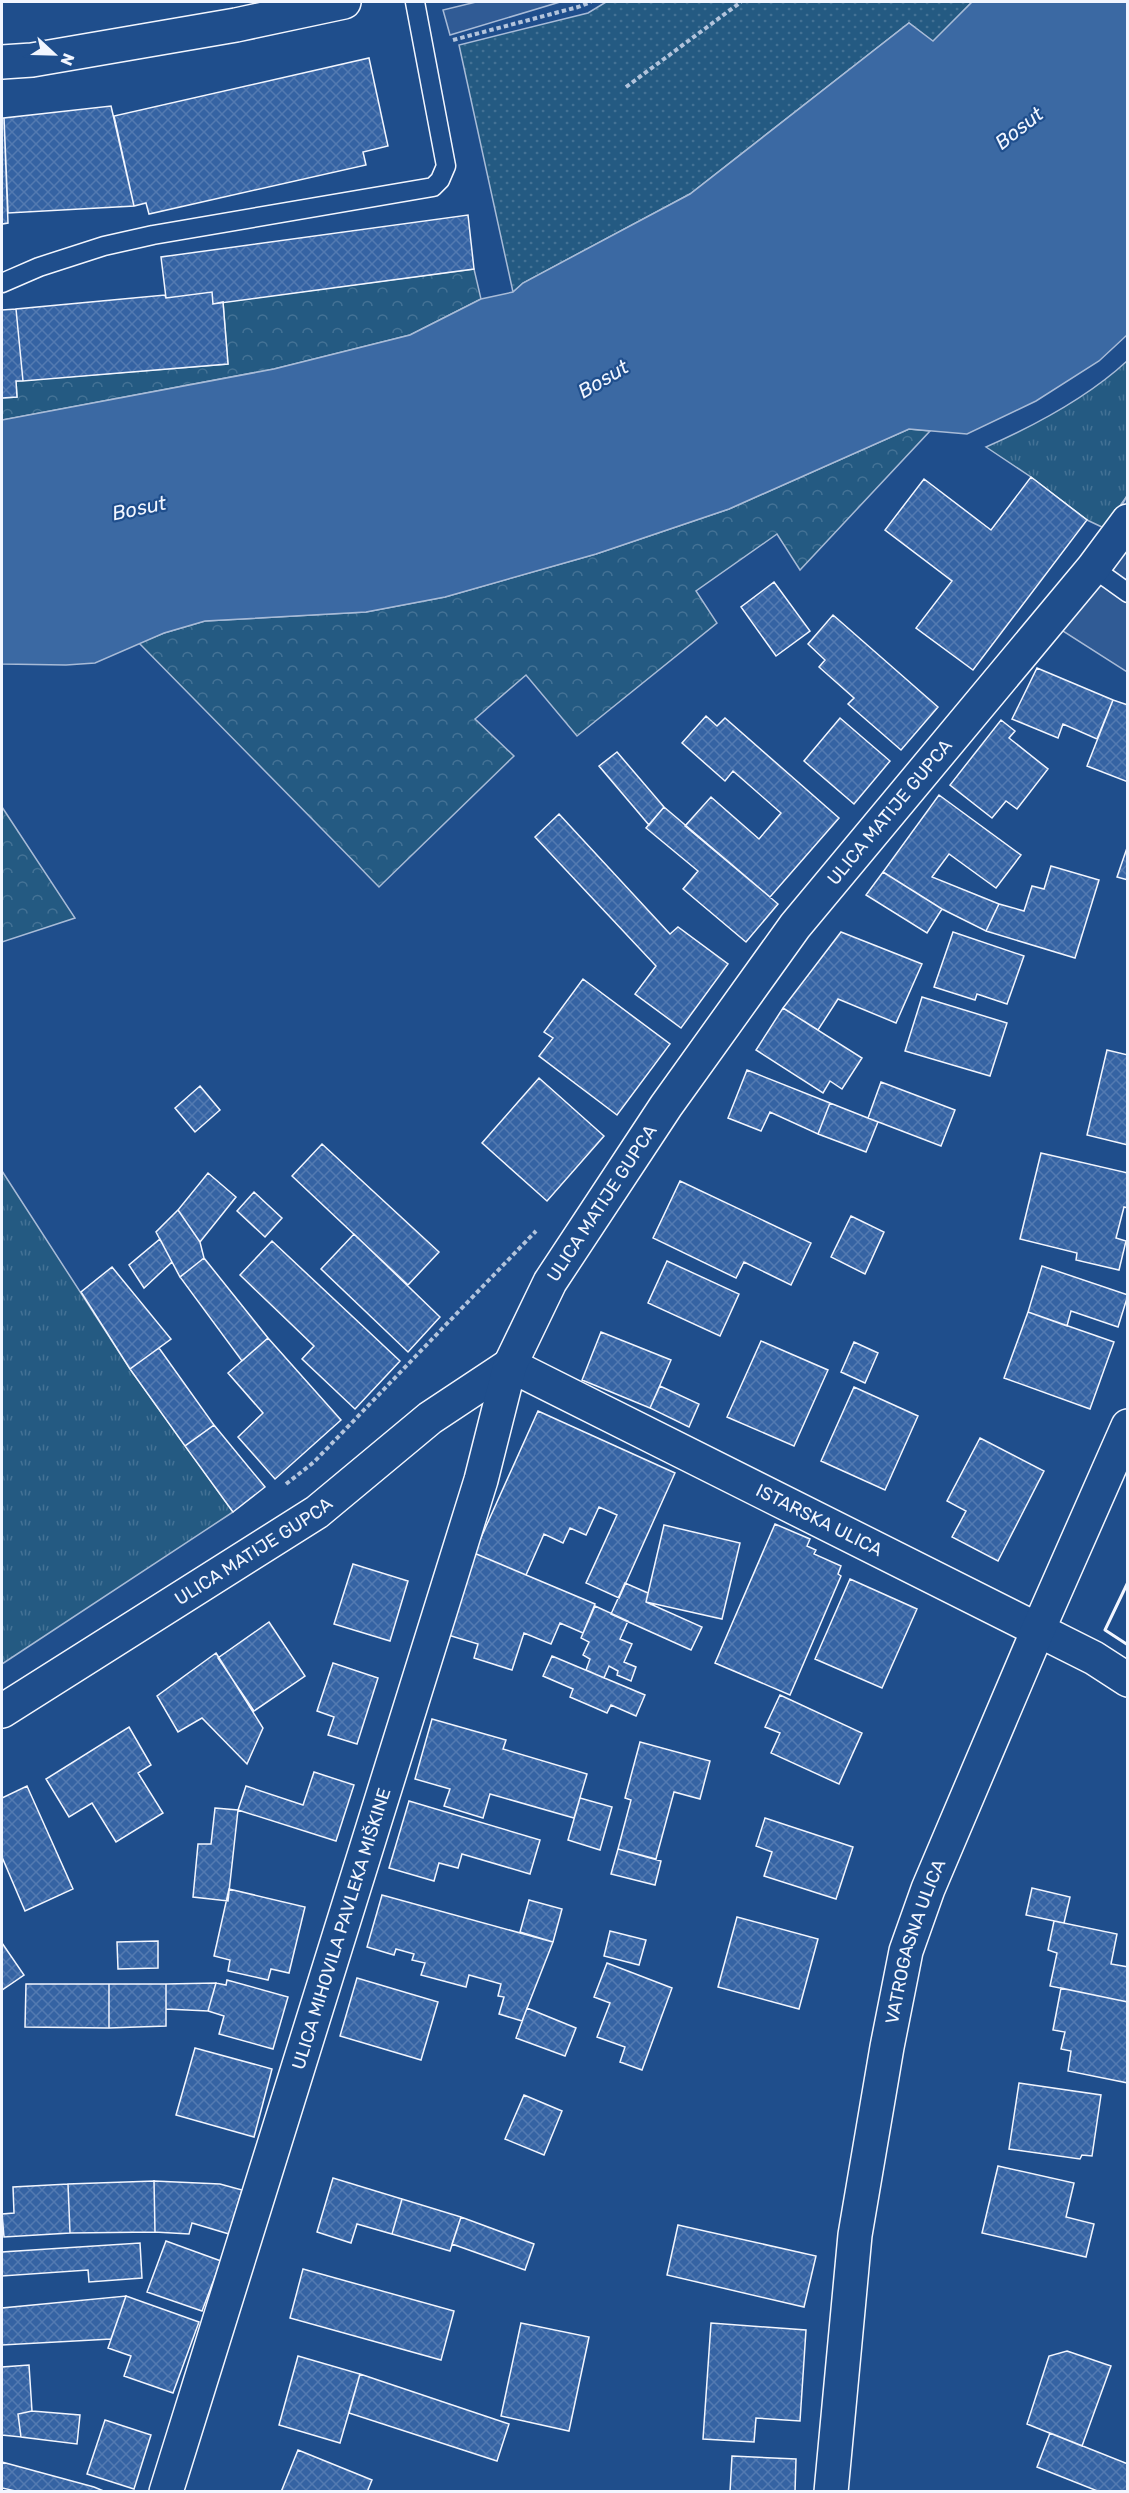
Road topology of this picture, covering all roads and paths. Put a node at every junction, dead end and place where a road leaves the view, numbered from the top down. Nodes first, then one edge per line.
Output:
1 (344, 2) edge
2 (415, 2) edge
3 (591, 2) edge
4 (741, 2) edge
5 (423, 45) junction
6 (2, 62) edge
7 (626, 87) dead end
8 (2, 283) edge
9 (1128, 521) edge
10 (1093, 568) junction
11 (1128, 593) edge
12 (538, 1229) dead end
13 (510, 1365) junction
14 (1128, 1426) edge
15 (278, 1490) dead end
16 (1038, 1630) junction
17 (1128, 1680) edge
18 (2, 1711) edge
19 (166, 2492) edge
20 (831, 2492) edge

1 - 6 street
2 - 5 lane
3 - 5 path
4 - 7 path
5 - 8 lane
9 - 10 street, ULICA MATIJE GUPCA
10 - 11 lane
10 - 13 street, ULICA MATIJE GUPCA
12 - 15 path
13 - 16 street, ISTARSKA ULICA
13 - 18 street, ULICA MATIJE GUPCA
13 - 19 street, ULICA MIHOVILA PAVLEKA MIŠKINE
14 - 16 street, VATROGASNA ULICA
16 - 17 street, ISTARSKA ULICA
16 - 20 street, VATROGASNA ULICA

